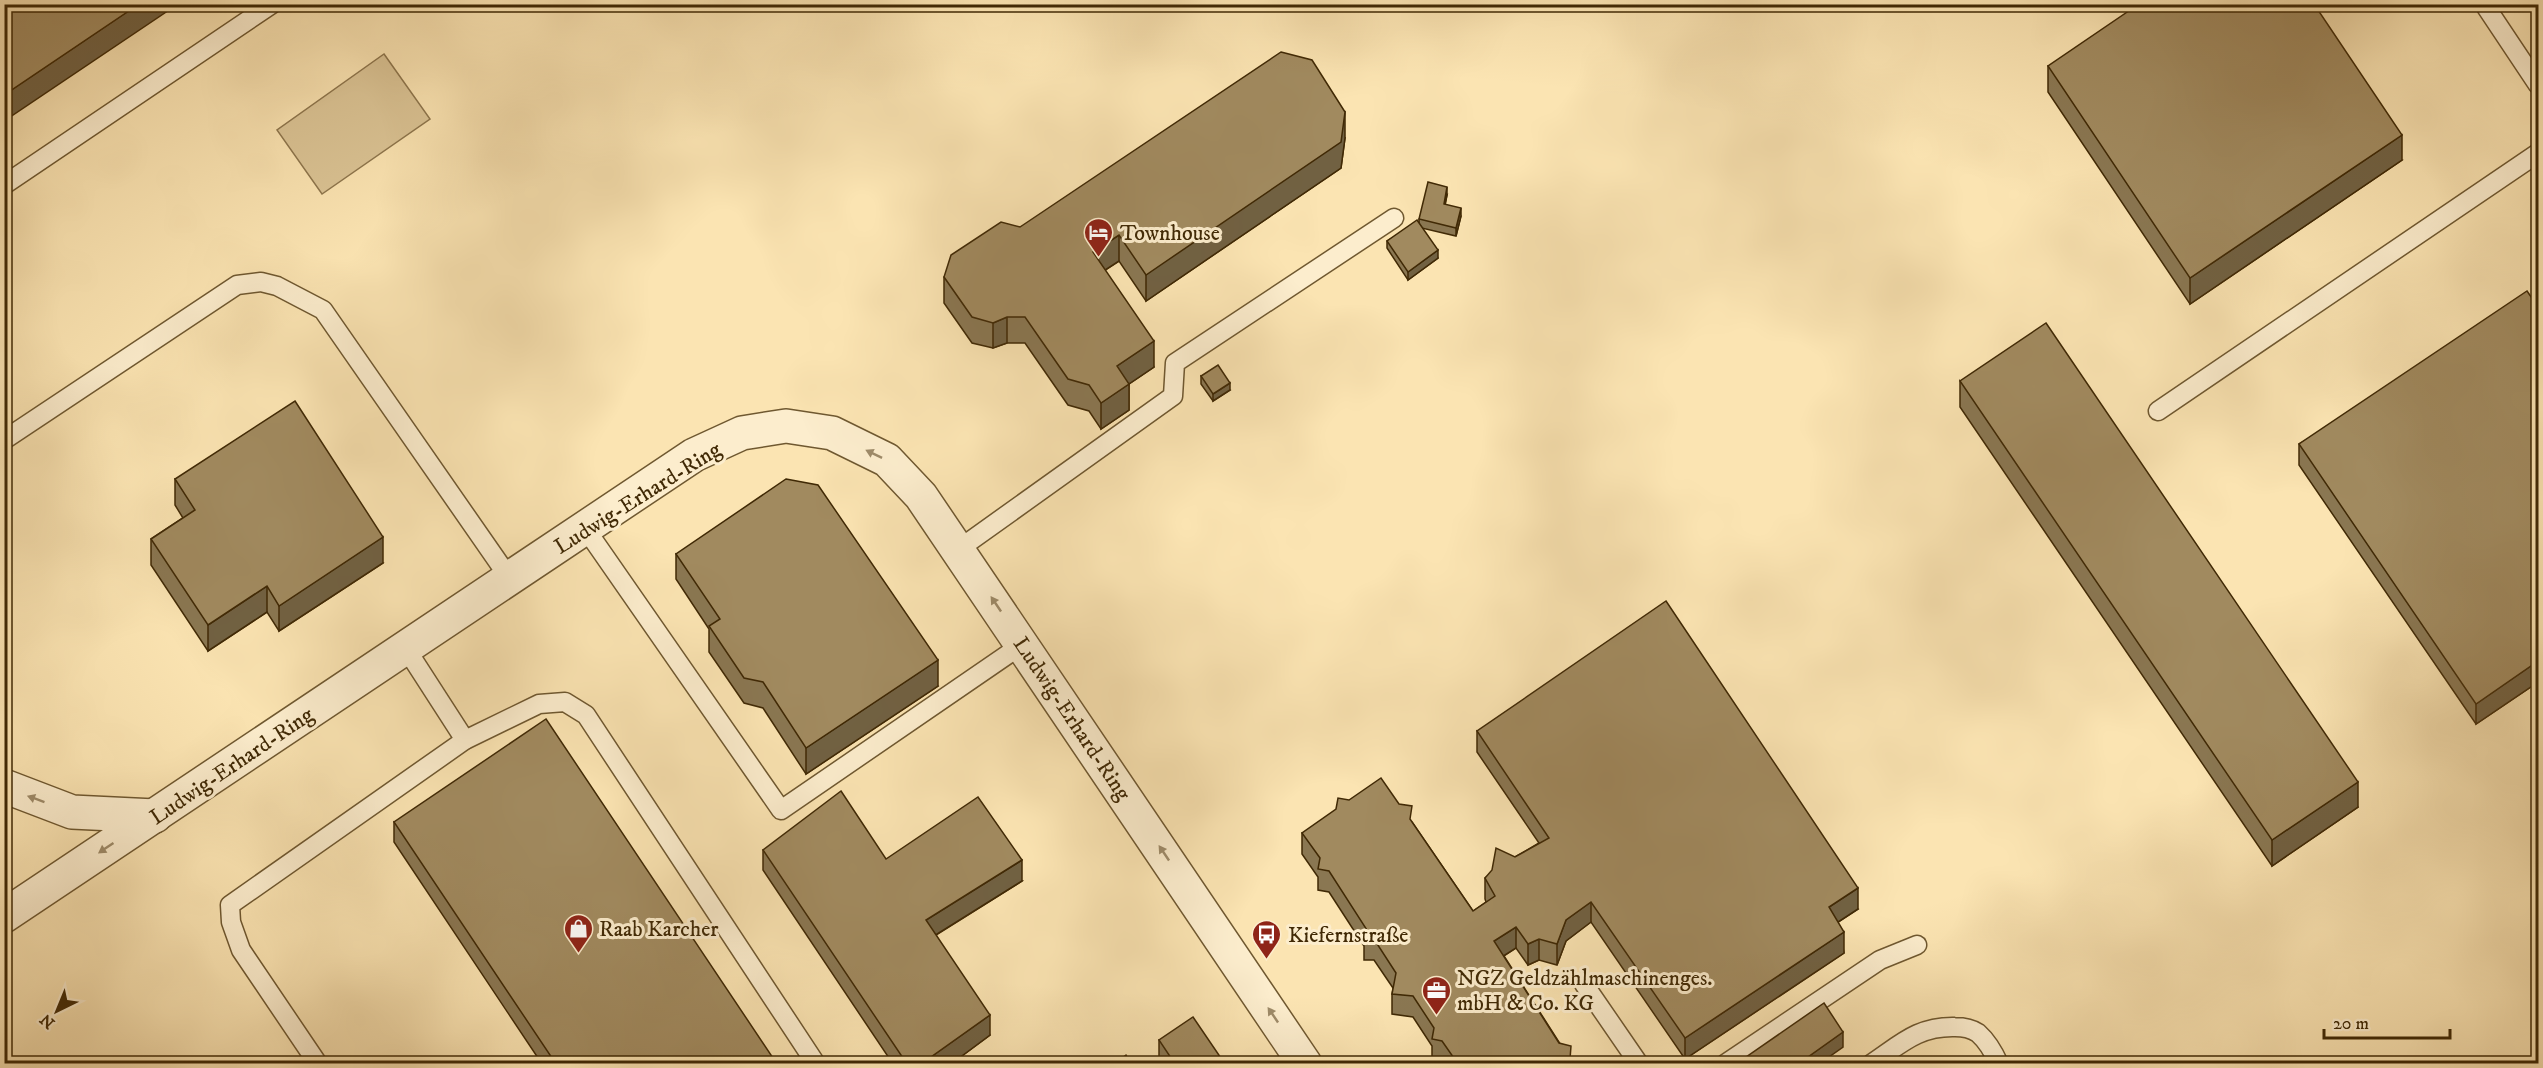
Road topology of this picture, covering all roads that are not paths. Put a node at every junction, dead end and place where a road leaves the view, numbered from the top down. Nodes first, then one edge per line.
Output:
1 (272, 4) edge
2 (2484, 4) edge
3 (2538, 85) edge
4 (2538, 153) edge
5 (4, 185) edge
6 (1394, 218) dead end
7 (2158, 411) dead end
8 (4, 440) edge
9 (585, 528) junction
10 (959, 549) junction
11 (510, 579) junction
12 (1023, 644) junction
13 (405, 647) junction
14 (465, 740) junction
15 (4, 786) edge
16 (155, 816) junction
17 (4, 916) edge
18 (1917, 945) dead end
19 (1584, 984) dead end
20 (318, 1064) edge
21 (816, 1064) edge
22 (1305, 1064) edge
23 (1639, 1064) edge
24 (1725, 1064) edge
25 (1871, 1064) edge
26 (1999, 1064) edge

1 - 5 lane
2 - 3 lane
4 - 7 lane
6 - 10 lane
8 - 11 lane
10 -> 9 street, Ludwig-Erhard-Ring
9 - 11 street, Ludwig-Erhard-Ring
9 - 12 lane
12 -> 10 street, Ludwig-Erhard-Ring
11 - 13 street, Ludwig-Erhard-Ring
22 -> 12 street, Ludwig-Erhard-Ring
13 - 14 lane
13 - 16 street, Ludwig-Erhard-Ring
14 - 20 lane
14 - 21 lane
16 -> 15 street
16 -> 17 street, Ludwig-Erhard-Ring
18 - 24 lane
19 - 23 lane
25 - 26 lane

